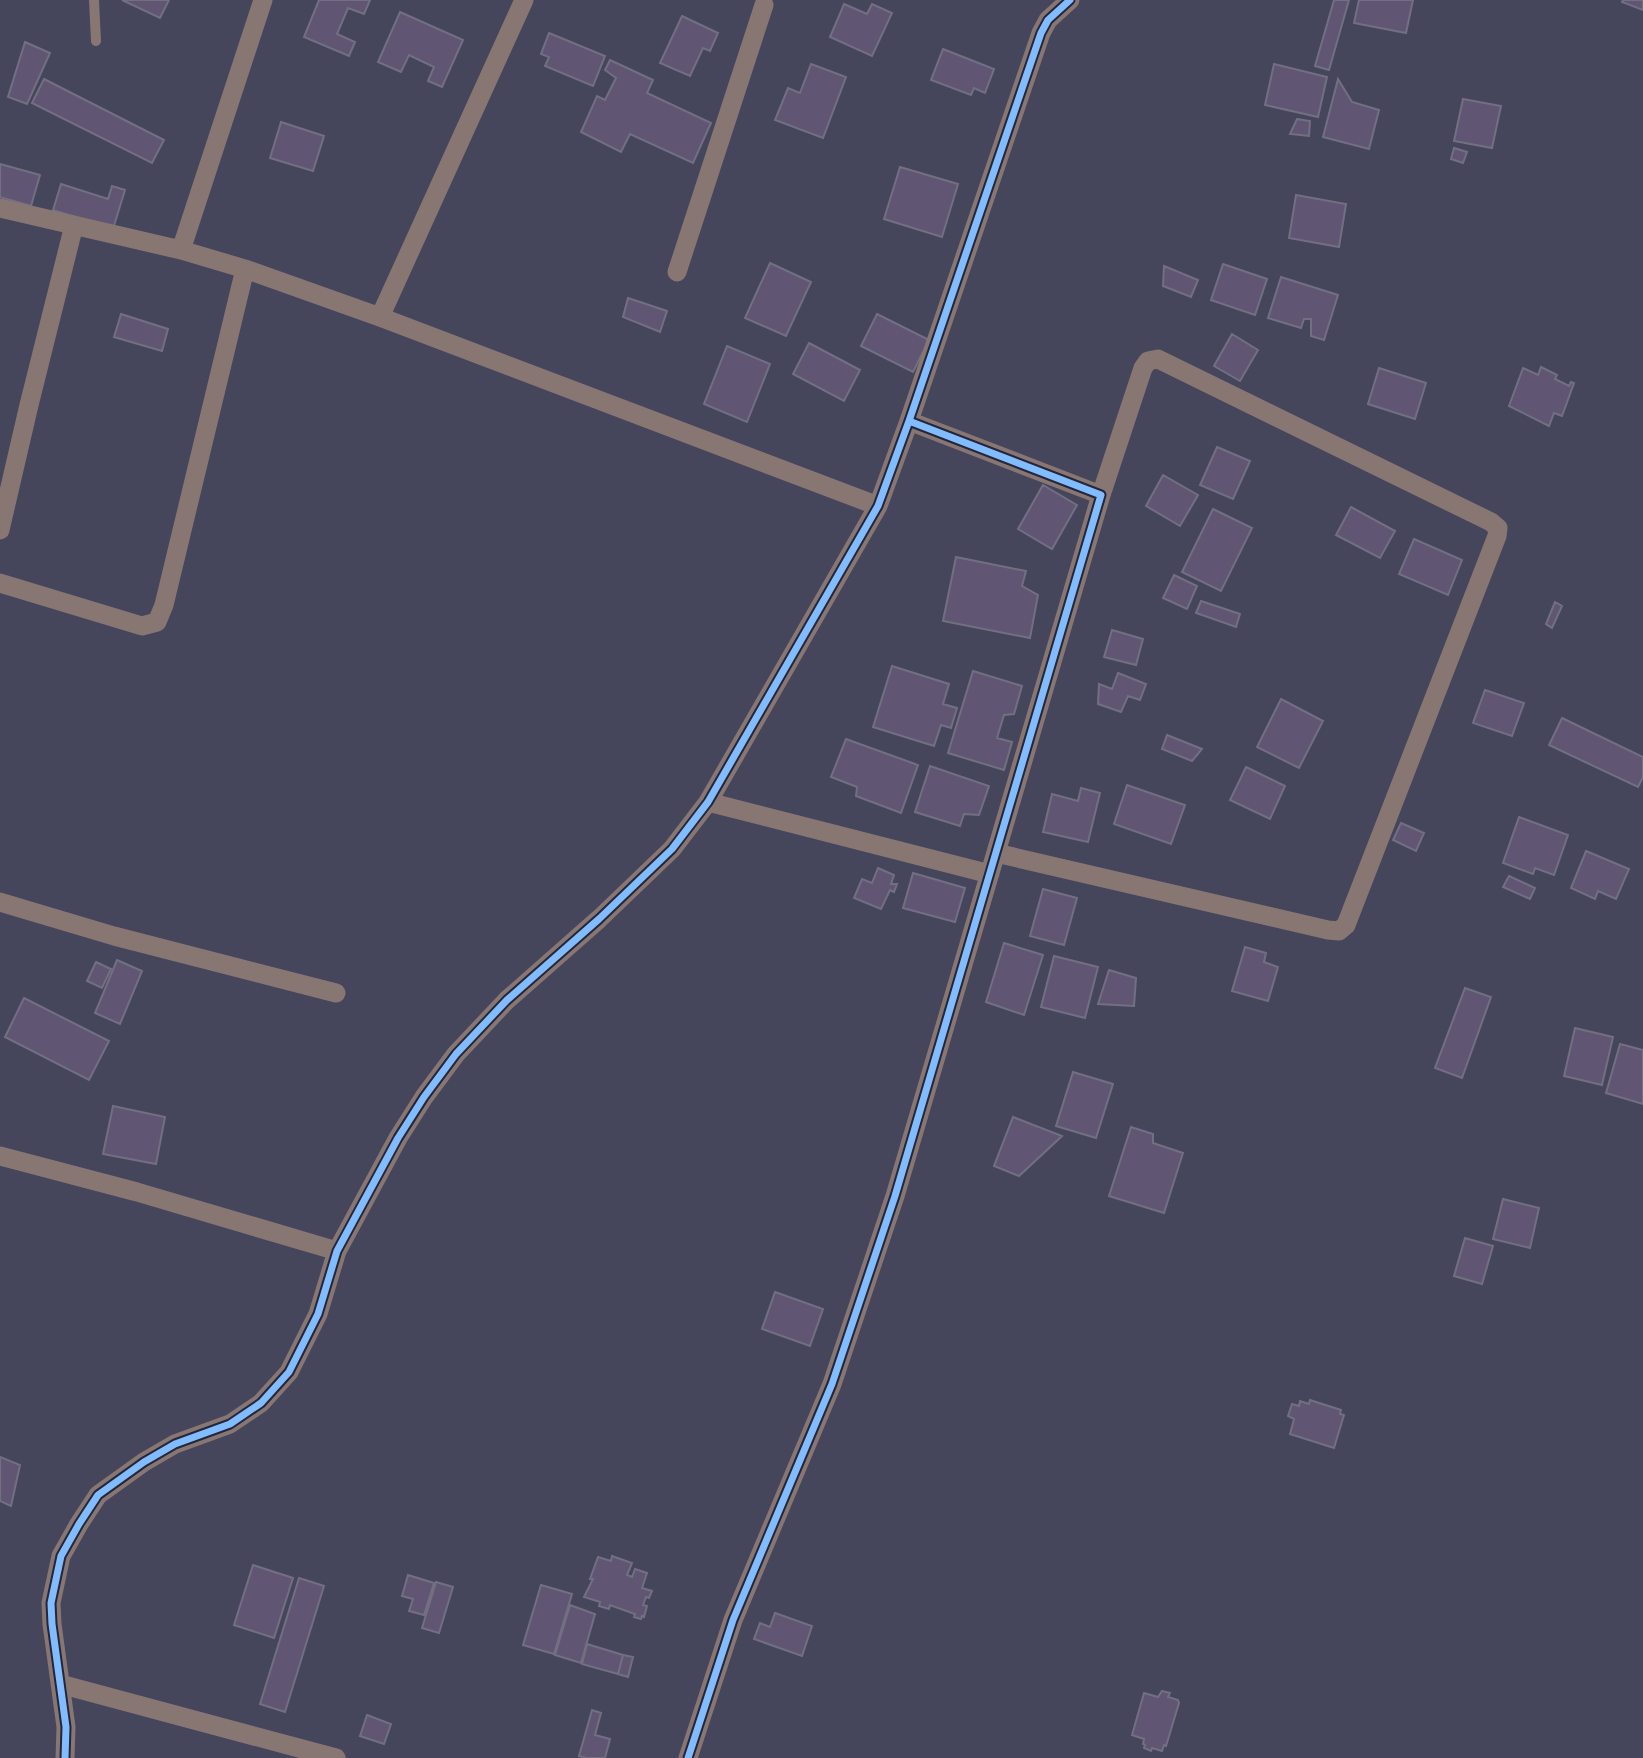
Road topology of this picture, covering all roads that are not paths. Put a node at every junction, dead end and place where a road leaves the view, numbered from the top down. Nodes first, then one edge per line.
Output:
1 (94, 0) edge
2 (263, 0) edge
3 (524, 0) edge
4 (1070, 0) edge
5 (761, 2) edge
6 (96, 41) dead end
7 (0, 208) edge
8 (74, 225) junction
9 (181, 250) junction
10 (245, 269) junction
11 (677, 272) dead end
12 (380, 317) junction
13 (909, 421) junction
14 (1101, 495) junction
15 (878, 506) junction
16 (0, 530) edge
17 (0, 583) edge
18 (708, 803) junction
19 (996, 853) junction
20 (990, 874) junction
21 (0, 902) edge
22 (336, 993) dead end
23 (0, 1156) edge
24 (337, 1251) junction
25 (60, 1684) junction
26 (65, 1758) edge
27 (336, 1758) edge
28 (688, 1758) edge

1 - 6 lane
2 - 9 street
3 - 12 street
4 - 13 street
5 - 11 street
7 - 8 street
8 - 9 street
8 - 16 street
9 - 10 street
10 - 12 street
10 - 17 street
12 - 15 street
13 - 14 street
13 - 15 street
14 - 19 street
14 - 19 street
15 - 18 street
18 - 20 street
18 - 24 street
19 - 20 street
20 - 28 street
21 - 22 street
23 - 24 street
24 - 25 street
25 - 26 street
25 - 27 street

